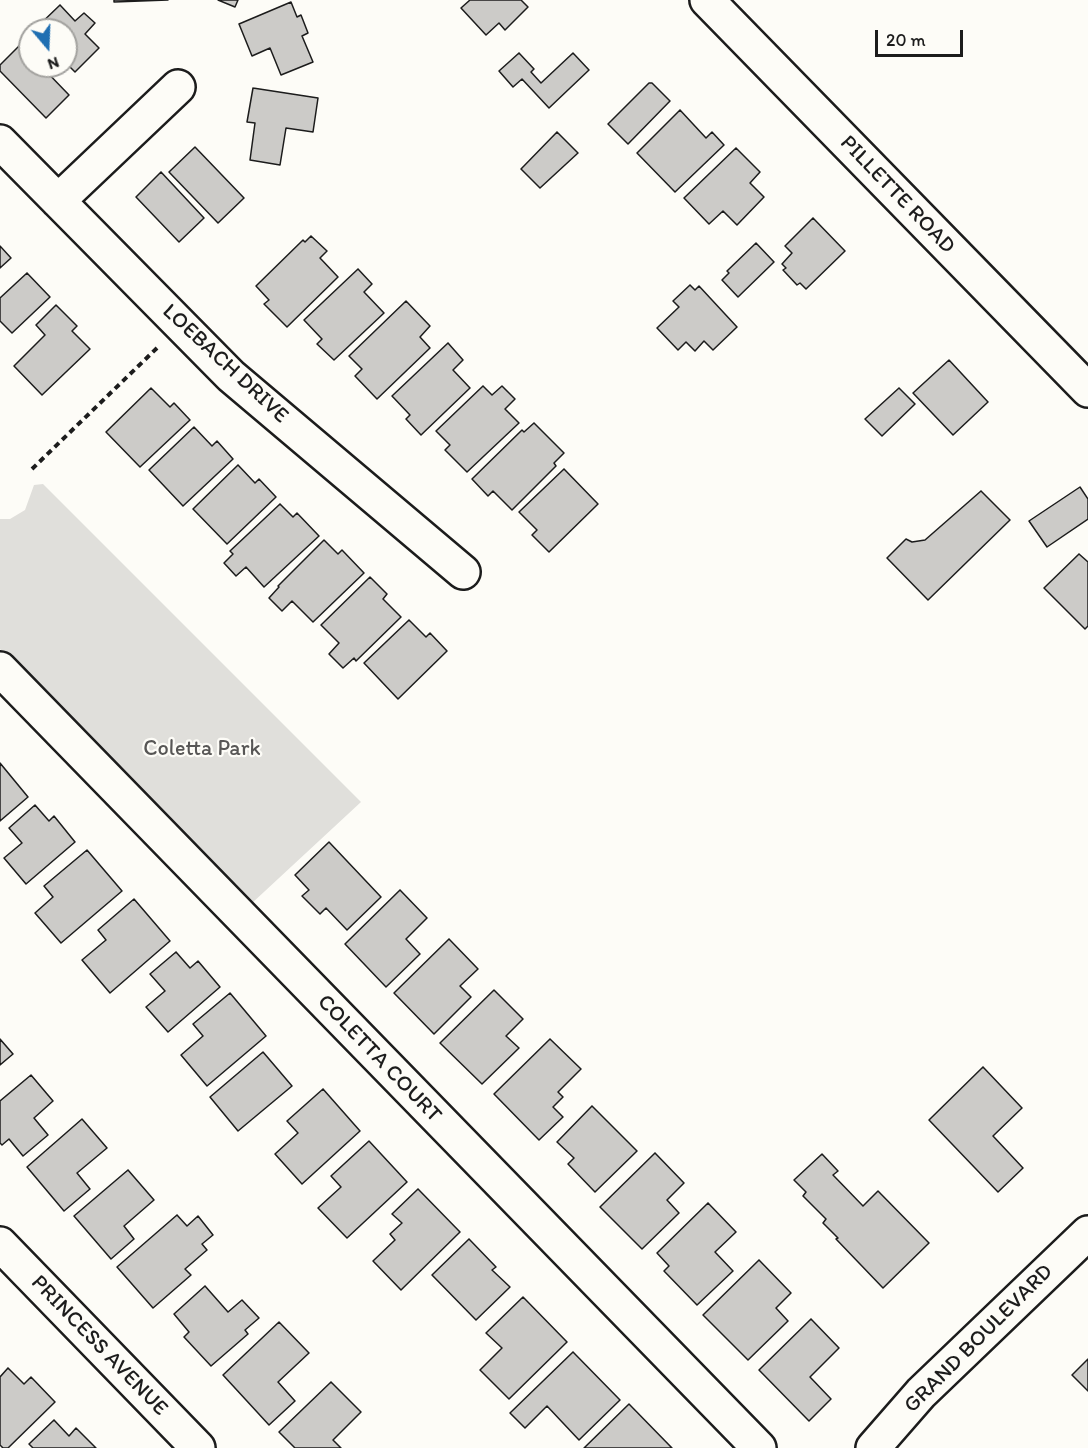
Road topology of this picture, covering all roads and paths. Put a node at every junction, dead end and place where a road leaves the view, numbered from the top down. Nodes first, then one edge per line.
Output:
1 (706, 0) edge
2 (178, 87) dead end
3 (0, 142) edge
4 (58, 201) junction
5 (161, 343) dead end
6 (1088, 390) edge
7 (32, 469) dead end
8 (463, 572) dead end
9 (0, 669) edge
10 (1088, 1233) edge
11 (0, 1244) edge
12 (198, 1448) edge
13 (759, 1448) edge
14 (873, 1448) edge

1 - 6 street, PILLETTE ROAD
2 - 4 street
3 - 4 street, LOEBACH DRIVE
4 - 8 street, LOEBACH DRIVE
5 - 7 path
9 - 13 street, COLETTA COURT
10 - 14 street, GRAND BOULEVARD
11 - 12 street, PRINCESS AVENUE

